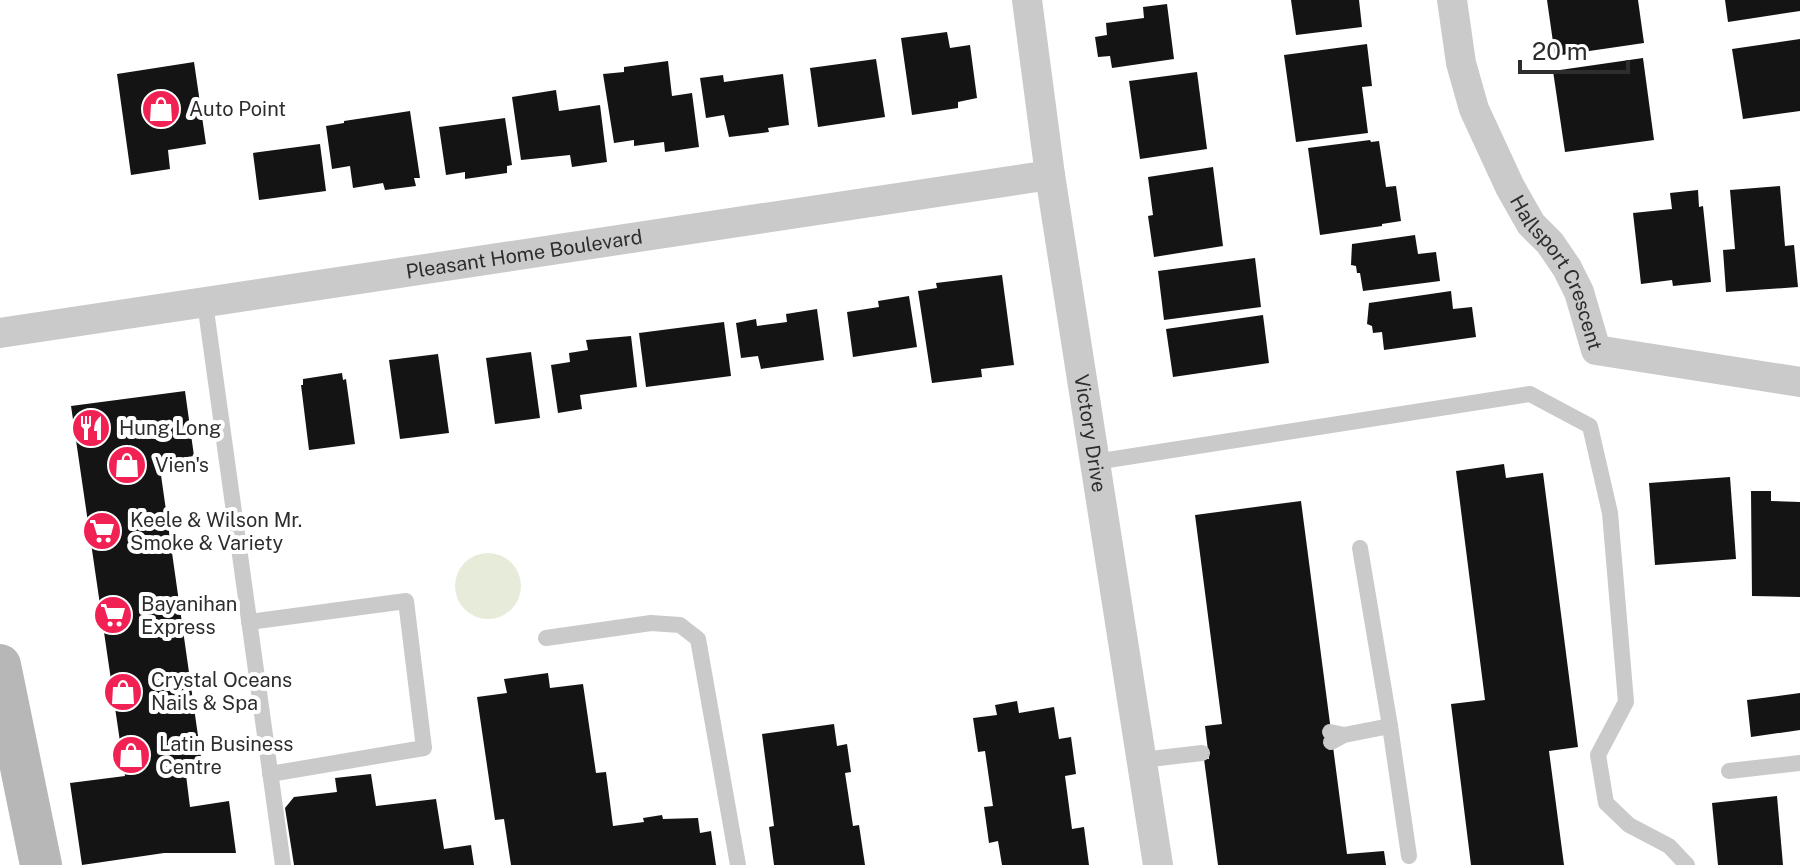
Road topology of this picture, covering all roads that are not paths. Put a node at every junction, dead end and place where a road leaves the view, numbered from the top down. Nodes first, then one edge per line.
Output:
1 (1027, 0) edge
2 (1452, 0) edge
3 (1050, 175) junction
4 (205, 303) junction
5 (0, 333) edge
6 (1800, 382) edge
7 (1095, 462) junction
8 (1360, 548) dead end
9 (249, 622) junction
10 (546, 638) dead end
11 (0, 665) edge
12 (1390, 726) junction
13 (1335, 736) dead end
14 (1206, 753) dead end
15 (1142, 760) junction
16 (1800, 763) edge
17 (1729, 771) dead end
18 (270, 774) junction
19 (1409, 856) dead end
20 (41, 865) edge
21 (283, 865) edge
22 (738, 865) edge
23 (1158, 865) edge
24 (1687, 865) edge

1 - 3 street, Victory Drive
2 - 6 street, Hallsport Crescent
3 - 4 street, Pleasant Home Boulevard
3 - 7 street, Victory Drive
4 - 5 street, Pleasant Home Boulevard
4 - 9 lane
7 - 15 street, Victory Drive
7 - 24 lane
8 - 12 lane
9 - 18 lane
9 - 18 lane
10 - 22 lane
11 - 20 main road
12 - 13 lane
12 - 19 lane
14 - 15 lane
15 - 23 street, Victory Drive
16 - 17 lane
18 - 21 lane

